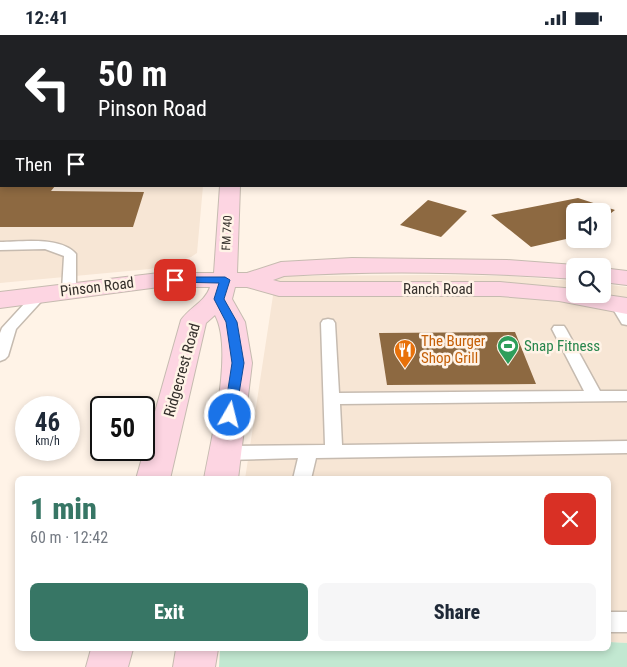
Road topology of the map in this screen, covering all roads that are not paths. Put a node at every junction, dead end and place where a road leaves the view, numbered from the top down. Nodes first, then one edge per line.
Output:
1 (230, 187) edge
2 (0, 247) edge
3 (566, 271) edge
4 (611, 276) edge
5 (627, 278) edge
6 (231, 286) junction
7 (69, 290) junction
8 (41, 295) junction
9 (0, 299) edge
10 (624, 306) edge
11 (328, 323) dead end
12 (4, 324) edge
13 (559, 329) dead end
14 (0, 356) edge
15 (596, 396) junction
16 (627, 396) edge
17 (332, 399) junction
18 (627, 447) edge
19 (334, 451) junction
20 (308, 452) junction
21 (225, 454) edge
22 (154, 476) edge
23 (303, 476) edge
24 (611, 622) edge
25 (627, 622) edge
26 (111, 651) edge
27 (197, 651) edge
28 (107, 667) edge
29 (194, 667) edge

1 - 6 main road, FM 740 / FM 740
2 - 7 lane
3 - 6 main road, Ranch Road
4 - 5 main road
6 - 7 main road, Pinson Road
6 - 10 main road, Ranch Road
6 - 21 main road
6 - 22 main road, Ridgecrest Road
7 - 8 main road, Pinson Road
8 - 9 main road, Pinson Road
8 - 12 lane
11 - 17 lane
12 - 14 lane
13 - 15 lane
15 - 16 lane
15 - 17 lane
17 - 19 lane
18 - 19 lane
19 - 20 lane
20 - 21 lane
20 - 23 lane
24 - 25 lane
26 - 28 main road
27 - 29 main road

